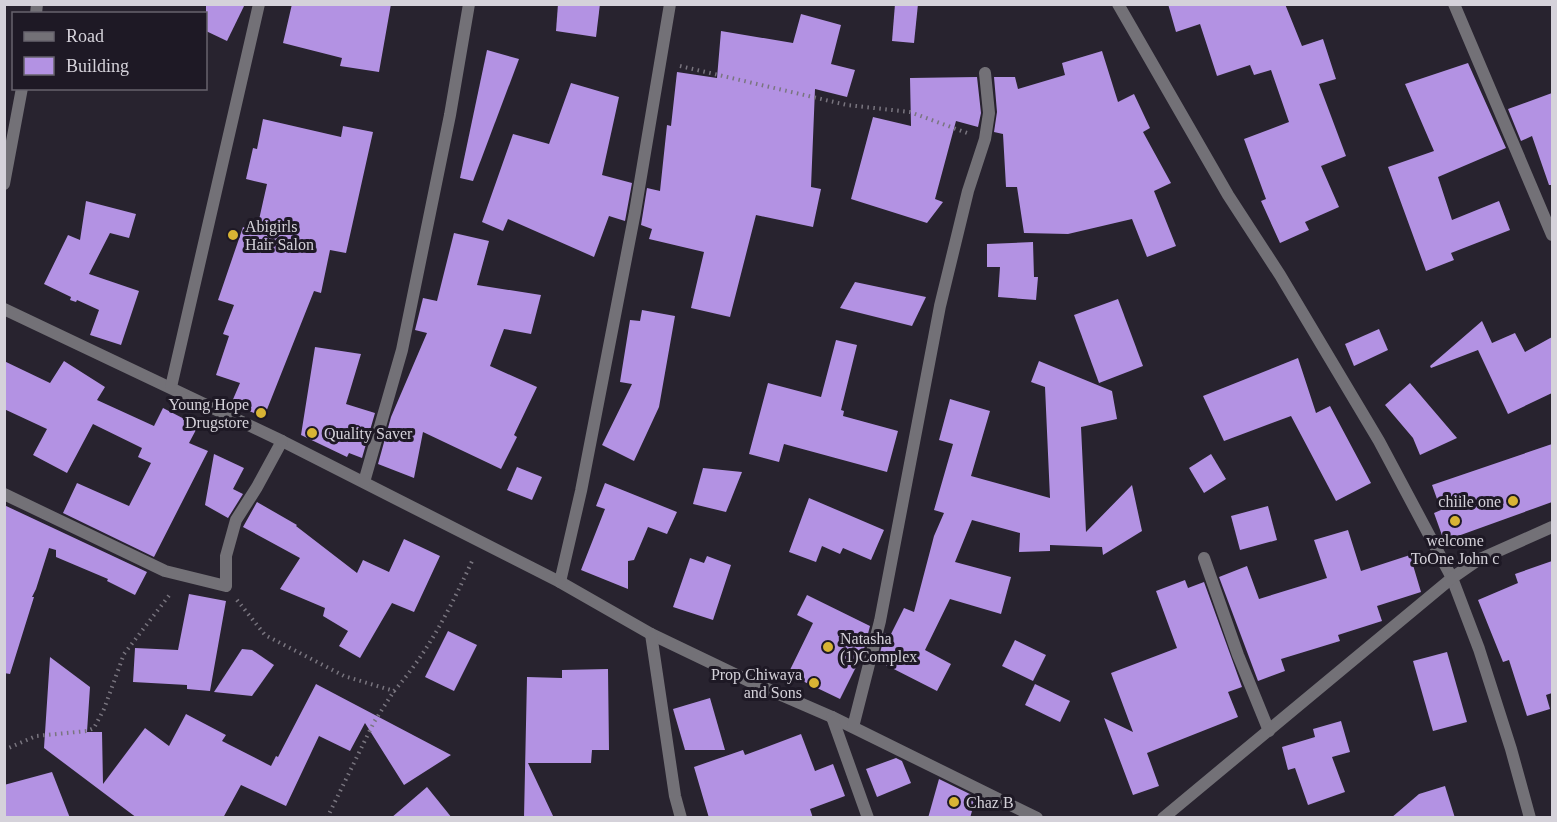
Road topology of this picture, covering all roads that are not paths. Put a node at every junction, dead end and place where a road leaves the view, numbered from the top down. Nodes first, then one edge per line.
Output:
1 (259, 4) edge
2 (469, 4) edge
3 (670, 4) edge
4 (1118, 4) edge
5 (1454, 4) edge
6 (985, 73) dead end
7 (22, 90) edge
8 (4, 184) edge
9 (1552, 235) edge
10 (4, 309) edge
11 (171, 387) junction
12 (282, 441) junction
13 (364, 482) junction
14 (4, 494) edge
15 (1552, 527) edge
16 (1204, 558) dead end
17 (1452, 578) junction
18 (560, 582) junction
19 (651, 634) junction
20 (832, 717) junction
21 (853, 727) junction
22 (1269, 731) junction
23 (681, 818) edge
24 (868, 818) edge
25 (1037, 818) edge
26 (1163, 818) edge
27 (1530, 818) edge

1 - 11 street
2 - 13 street
3 - 18 street
4 - 17 street
5 - 9 street
6 - 21 street
7 - 8 street
10 - 11 street
11 - 12 street
12 - 13 street
12 - 14 street
13 - 18 street
15 - 17 street
16 - 22 street
17 - 22 street
17 - 27 street
18 - 19 street
19 - 20 street
19 - 23 street
20 - 21 street
20 - 24 street
21 - 25 street
22 - 26 street

